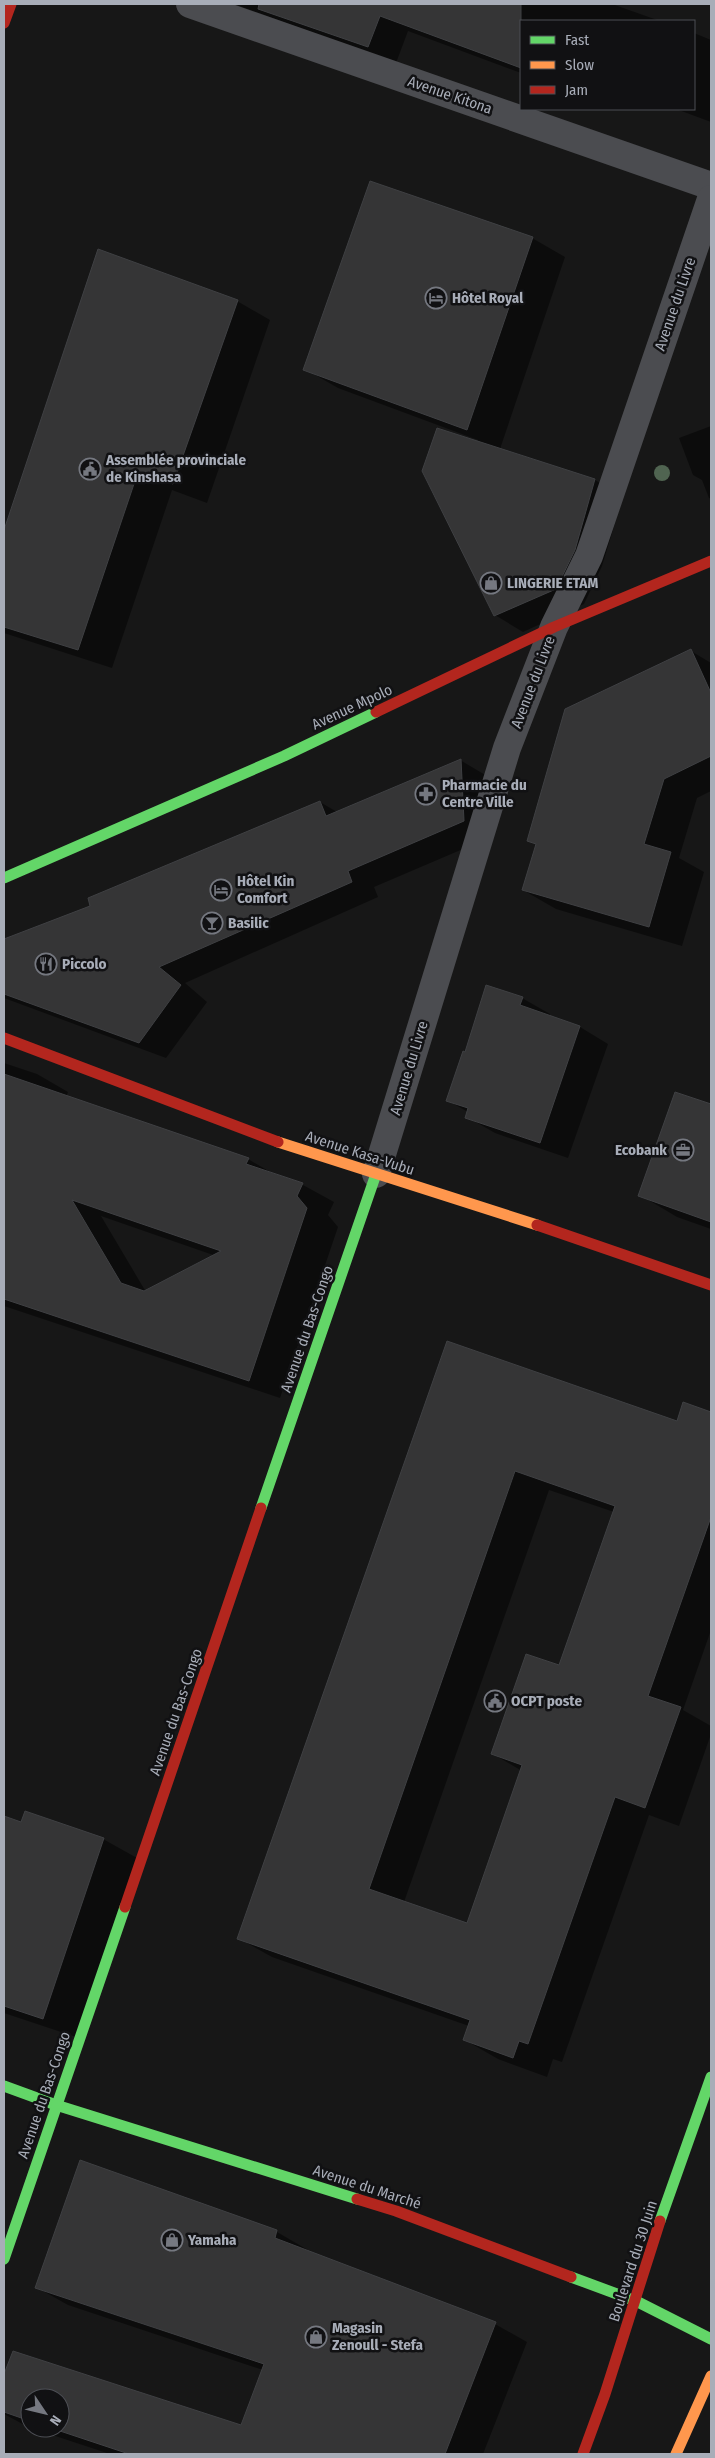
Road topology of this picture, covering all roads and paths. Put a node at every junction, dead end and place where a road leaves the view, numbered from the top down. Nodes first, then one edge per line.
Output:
1 (11, 4) edge
2 (190, 4) edge
3 (4, 23) edge
4 (711, 186) edge
5 (711, 199) edge
6 (711, 561) edge
7 (554, 627) junction
8 (4, 878) edge
9 (4, 1038) edge
10 (376, 1174) junction
11 (711, 1285) edge
12 (711, 2077) edge
13 (4, 2086) edge
14 (56, 2105) junction
15 (4, 2259) edge
16 (636, 2301) junction
17 (711, 2339) edge
18 (711, 2376) edge
19 (583, 2454) edge
20 (676, 2454) edge

1 - 3 street
2 - 4 street, Avenue Kitona
5 - 7 street, Avenue du Livre
6 - 7 street, Avenue Mpolo
7 - 8 street, Avenue Mpolo
7 - 10 street, Avenue du Livre
9 - 10 street, Avenue Kasa-Vubu
10 - 11 street, Avenue Kasa-Vubu
10 - 14 street, Avenue du Bas-Congo
12 - 16 street, Boulevard du 30 Juin
13 - 14 street, Avenue du Marché
14 - 15 street, Avenue du Bas-Congo
14 - 16 street, Avenue du Marché
16 - 17 street, Avenue du Marché
16 - 19 street, Boulevard du 30 Juin
18 - 20 street

